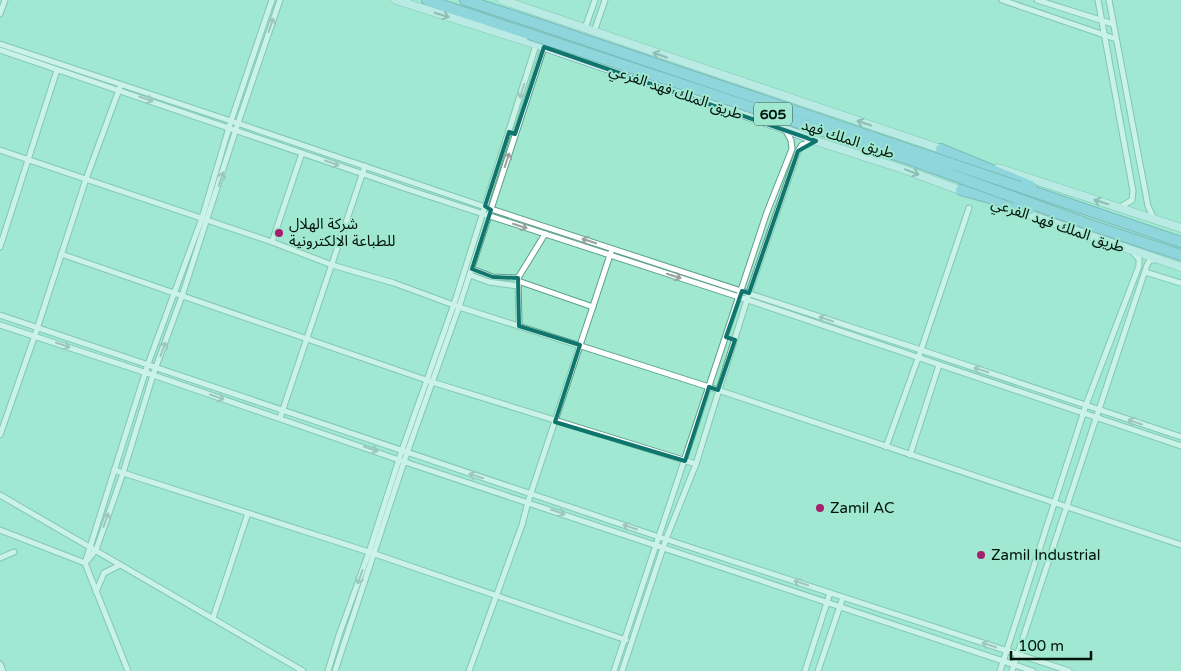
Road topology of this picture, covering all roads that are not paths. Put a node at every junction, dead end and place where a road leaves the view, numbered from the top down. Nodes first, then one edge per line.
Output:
1 (5, 0) edge
2 (272, 0) edge
3 (280, 0) edge
4 (396, 0) edge
5 (428, 0) edge
6 (465, 0) edge
7 (502, 0) edge
8 (595, 0) edge
9 (605, 0) edge
10 (1002, 0) edge
11 (1037, 0) edge
12 (1098, 0) edge
13 (1109, 0) edge
14 (0, 14) edge
15 (1102, 21) junction
16 (1113, 24) junction
17 (585, 28) junction
18 (594, 32) junction
19 (1104, 34) junction
20 (259, 39) junction
21 (1116, 39) junction
22 (266, 41) junction
23 (0, 44) edge
24 (540, 46) junction
25 (0, 50) edge
26 (691, 65) junction
27 (57, 70) junction
28 (120, 87) junction
29 (660, 88) junction
30 (231, 121) junction
31 (238, 123) junction
32 (229, 128) junction
33 (785, 129) junction
34 (237, 130) junction
35 (509, 132) junction
36 (515, 134) junction
37 (816, 141) junction
38 (942, 149) junction
39 (0, 150) edge
40 (302, 153) junction
41 (28, 159) junction
42 (365, 166) junction
43 (362, 174) junction
44 (86, 179) junction
45 (961, 190) junction
46 (1075, 206) junction
47 (488, 208) junction
48 (969, 208) dead end
49 (1119, 208) junction
50 (767, 212) junction
51 (486, 215) junction
52 (776, 215) junction
53 (205, 219) junction
54 (1154, 220) junction
55 (1096, 227) junction
56 (1181, 228) edge
57 (545, 234) junction
58 (272, 242) junction
59 (1181, 242) edge
60 (0, 247) edge
61 (612, 249) junction
62 (1130, 250) junction
63 (61, 254) junction
64 (610, 255) junction
65 (1181, 255) edge
66 (1159, 259) junction
67 (332, 265) junction
68 (1181, 267) edge
69 (471, 272) junction
70 (1145, 272) junction
71 (518, 281) junction
72 (1181, 283) edge
73 (741, 291) junction
74 (174, 293) junction
75 (749, 293) junction
76 (182, 296) junction
77 (740, 297) junction
78 (748, 300) junction
79 (171, 302) junction
80 (456, 305) junction
81 (593, 307) junction
82 (0, 315) edge
83 (0, 324) edge
84 (519, 326) junction
85 (37, 327) junction
86 (35, 335) junction
87 (726, 337) junction
88 (306, 338) junction
89 (735, 340) junction
90 (580, 345) junction
91 (921, 350) junction
92 (918, 357) junction
93 (148, 364) junction
94 (939, 365) junction
95 (156, 367) junction
96 (146, 373) junction
97 (153, 375) junction
98 (430, 381) junction
99 (709, 387) junction
100 (718, 390) junction
101 (1086, 405) junction
102 (1098, 409) junction
103 (283, 410) junction
104 (1083, 414) junction
105 (1096, 417) junction
106 (280, 418) junction
107 (555, 422) junction
108 (0, 434) edge
109 (1181, 437) edge
110 (1181, 446) edge
111 (886, 447) junction
112 (404, 451) junction
113 (910, 455) junction
114 (402, 460) junction
115 (684, 461) junction
116 (696, 464) junction
117 (114, 470) junction
118 (123, 473) junction
119 (531, 494) junction
120 (0, 495) edge
121 (528, 502) junction
122 (1055, 503) junction
123 (1066, 507) junction
124 (248, 513) junction
125 (0, 530) edge
126 (659, 537) junction
127 (666, 539) junction
128 (656, 545) junction
129 (1181, 545) edge
130 (89, 546) junction
131 (663, 548) junction
132 (96, 550) junction
133 (14, 552) dead end
134 (371, 554) junction
135 (0, 558) edge
136 (85, 563) junction
137 (120, 565) junction
138 (96, 592) junction
139 (830, 593) junction
140 (496, 595) junction
141 (843, 597) junction
142 (828, 602) junction
143 (840, 606) junction
144 (212, 618) junction
145 (625, 639) junction
146 (632, 641) junction
147 (1007, 650) junction
148 (1018, 654) junction
149 (1003, 661) junction
150 (0, 664) edge
151 (1014, 664) junction
152 (3, 671) edge
153 (128, 671) edge
154 (303, 671) edge
155 (328, 671) edge
156 (335, 671) edge
157 (469, 671) edge
158 (614, 671) edge
159 (622, 671) edge
160 (805, 671) edge
161 (818, 671) edge
162 (1000, 671) edge
163 (1012, 671) edge
164 (1033, 671) edge
165 (1069, 671) edge

1 - 14 street
2 - 20 street
22 -> 3 street
4 -> 24 main road, طريق الملك فهد الفرعي
5 - 55 highway, طريق الملك فهد / 605, bridge
6 - 46 highway, طريق الملك فهد / 605, bridge
7 - 17 main road, طريق الملك فهد الفرعي
8 - 17 street
9 - 18 street
10 - 19 street
11 - 15 street
12 - 15 street
13 - 16 street
15 - 16 street
15 - 19 street
16 - 21 street
17 - 18 main road, طريق الملك فهد الفرعي
26 -> 18 main road, طريق الملك فهد الفرعي
19 - 21 street
19 - 49 street
20 - 22 street
20 - 30 street
21 - 54 street
22 - 31 street
23 - 28 street
24 - 29 main road, طريق الملك فهد الفرعي
24 -> 35 street
24 - 36 street
25 - 27 street
26 - 29 main road
38 -> 26 main road, طريق الملك فهد الفرعي
27 - 28 street
27 - 41 street
28 - 30 street
28 -> 32 street
28 - 44 street
29 - 33 main road, طريق الملك فهد الفرعي
30 - 31 street
30 - 32 street
31 - 34 street
31 - 42 street
32 - 34 street
32 - 53 street
33 - 37 main road, طريق الملك فهد الفرعي
33 - 50 street
34 - 40 street
53 -> 34 street
35 - 36 street
35 - 47 street
47 -> 36 street
37 -> 45 main road, طريق الملك فهد الفرعي
37 - 52 street
38 - 46 highway
49 -> 38 main road, طريق الملك فهد الفرعي
39 - 41 street
40 -> 43 street
40 - 58 street
41 - 44 street
41 - 60 street
42 - 43 street
42 - 47 street
43 - 51 street
43 - 67 street
44 - 53 street
44 - 63 street
45 - 55 highway
45 - 62 main road, طريق الملك فهد الفرعي
46 - 59 highway, طريق الملك فهد / 605
47 - 51 street
61 -> 47 street
48 - 91 street
49 - 54 main road, طريق الملك فهد الفرعي
50 - 52 street
50 - 73 street
51 -> 57 street
51 - 69 street
51 - 80 street
52 - 75 street
53 - 58 street
53 - 74 street
53 - 76 street
54 - 56 main road, طريق الملك فهد الفرعي
55 - 65 highway, طريق الملك فهد / 605
57 - 64 street
57 - 71 street
58 - 67 street
61 - 64 street
61 - 73 street
62 - 66 main road, طريق الملك فهد الفرعي
62 - 101 street
63 - 74 street
63 - 85 street
64 -> 77 street
64 - 81 street
66 - 68 main road, طريق الملك فهد الفرعي
66 - 70 street
67 - 80 street
67 - 88 street
69 - 71 street
69 - 80 street
70 - 72 street
70 - 102 street
71 - 81 street
71 - 84 street
73 - 75 street
73 - 77 street
74 - 76 street
74 - 79 street
75 - 78 street
91 -> 75 street
76 - 79 street
76 - 88 street
95 -> 76 street
77 - 78 street
77 - 87 street
78 - 89 street
78 - 92 street
79 - 93 street
80 - 84 street
80 - 98 street
81 - 90 street
82 - 85 street
83 - 86 street
84 - 90 street
85 - 86 street
85 - 93 street
86 -> 96 street
86 - 108 street
87 - 89 street
87 - 99 street
88 - 98 street
88 - 103 street
89 - 100 street
90 - 99 street
90 - 107 street
91 - 92 street
101 -> 91 street
92 - 94 street
92 - 111 street
93 - 95 street
93 - 96 street
94 - 104 street
94 - 113 street
95 - 97 street
95 - 103 street
96 - 97 street
96 - 117 street
97 -> 106 street
97 - 118 street
98 - 107 street
98 - 112 street
99 - 100 street
99 - 115 street
100 - 111 street
100 - 116 street
101 - 102 street
101 - 104 street
102 - 105 street
109 -> 102 street
103 - 106 street
103 - 112 street
104 - 105 street
104 - 122 street
105 - 110 street
105 - 123 street
106 -> 114 street
107 - 115 street
107 - 119 street
111 - 113 street
112 - 114 street
119 -> 112 street
113 - 122 street
114 - 121 street
114 - 134 street
115 - 116 street
115 - 126 street
116 - 127 street
117 - 118 street
117 - 130 street
118 - 124 street
132 -> 118 street
119 - 121 street
126 -> 119 street
120 - 130 street
121 -> 128 street
121 - 140 street
122 - 123 street
122 - 147 street
123 - 129 street
123 - 148 street
124 - 134 street
124 - 144 street
125 - 136 street
126 - 127 street
126 - 128 street
127 - 131 street
139 -> 127 street
128 - 131 street
128 - 145 street
130 - 132 street
130 - 136 street
131 - 142 street
131 - 146 street
132 - 136 street
132 - 137 street
133 - 135 street
134 - 140 street
134 -> 155 street
134 - 156 street
136 - 138 street
137 - 138 street
137 - 144 street
138 - 153 street
139 - 141 street
139 - 142 street
140 - 145 street
140 - 157 street
141 - 143 street
147 -> 141 street
142 - 143 street
142 - 160 street
143 - 149 street
143 - 161 street
144 - 154 street
145 - 146 street
145 - 158 street
146 - 159 street
147 - 148 street
147 - 149 street
148 - 151 street
148 - 165 street
149 - 151 street
149 - 162 street
150 - 152 street
151 - 163 street
151 - 164 street

